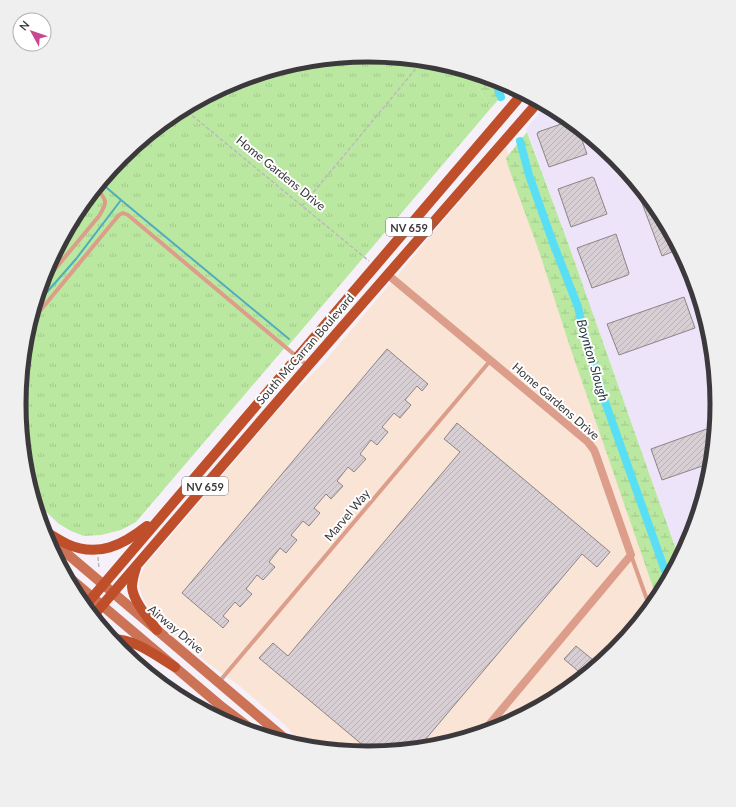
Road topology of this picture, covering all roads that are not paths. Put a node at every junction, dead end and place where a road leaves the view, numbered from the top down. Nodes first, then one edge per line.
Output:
1 (520, 98) edge
2 (536, 106) edge
3 (466, 161) junction
4 (100, 192) edge
5 (52, 272) edge
6 (388, 274) junction
7 (39, 312) edge
8 (298, 357) junction
9 (490, 360) junction
10 (309, 367) junction
11 (163, 514) junction
12 (53, 536) edge
13 (57, 545) edge
14 (631, 555) junction
15 (136, 566) junction
16 (103, 584) junction
17 (79, 586) edge
18 (113, 593) junction
19 (92, 597) junction
20 (647, 600) edge
21 (89, 601) edge
22 (103, 606) junction
23 (97, 612) edge
24 (157, 630) junction
25 (121, 640) edge
26 (175, 667) junction
27 (219, 682) junction
28 (239, 720) edge
29 (491, 722) edge
30 (280, 734) edge

1 - 3 main road, South McCarran Boulevard / NV 659
2 - 6 main road, South McCarran Boulevard / NV 659
3 - 6 main road
3 - 8 main road, South McCarran Boulevard / NV 659
4 - 5 lane
6 - 9 street, Home Gardens Drive
6 - 10 main road, South McCarran Boulevard / NV 659
7 - 8 lane
8 - 10 lane
8 - 11 main road, South McCarran Boulevard / NV 659
9 - 14 street, Home Gardens Drive
9 - 27 lane, Marvel Way
10 - 15 main road, South McCarran Boulevard / NV 659
11 - 12 main road
11 - 16 main road, South McCarran Boulevard / NV 659
13 - 16 main road, Airway Drive
14 - 20 lane
14 - 29 street
15 - 18 main road, South McCarran Boulevard / NV 659
15 - 24 main road
16 - 18 main road, Airway Drive
16 - 19 main road, South McCarran Boulevard / NV 659
17 - 19 main road
18 - 22 main road, South McCarran Boulevard / NV 659
18 - 24 main road, Airway Drive
19 - 21 main road, South McCarran Boulevard / NV 659
19 - 22 main road
22 - 23 main road, South McCarran Boulevard / NV 659
22 - 26 main road
24 - 27 main road, Airway Drive
25 - 26 main road
26 - 28 main road
27 - 30 main road, Airway Drive

